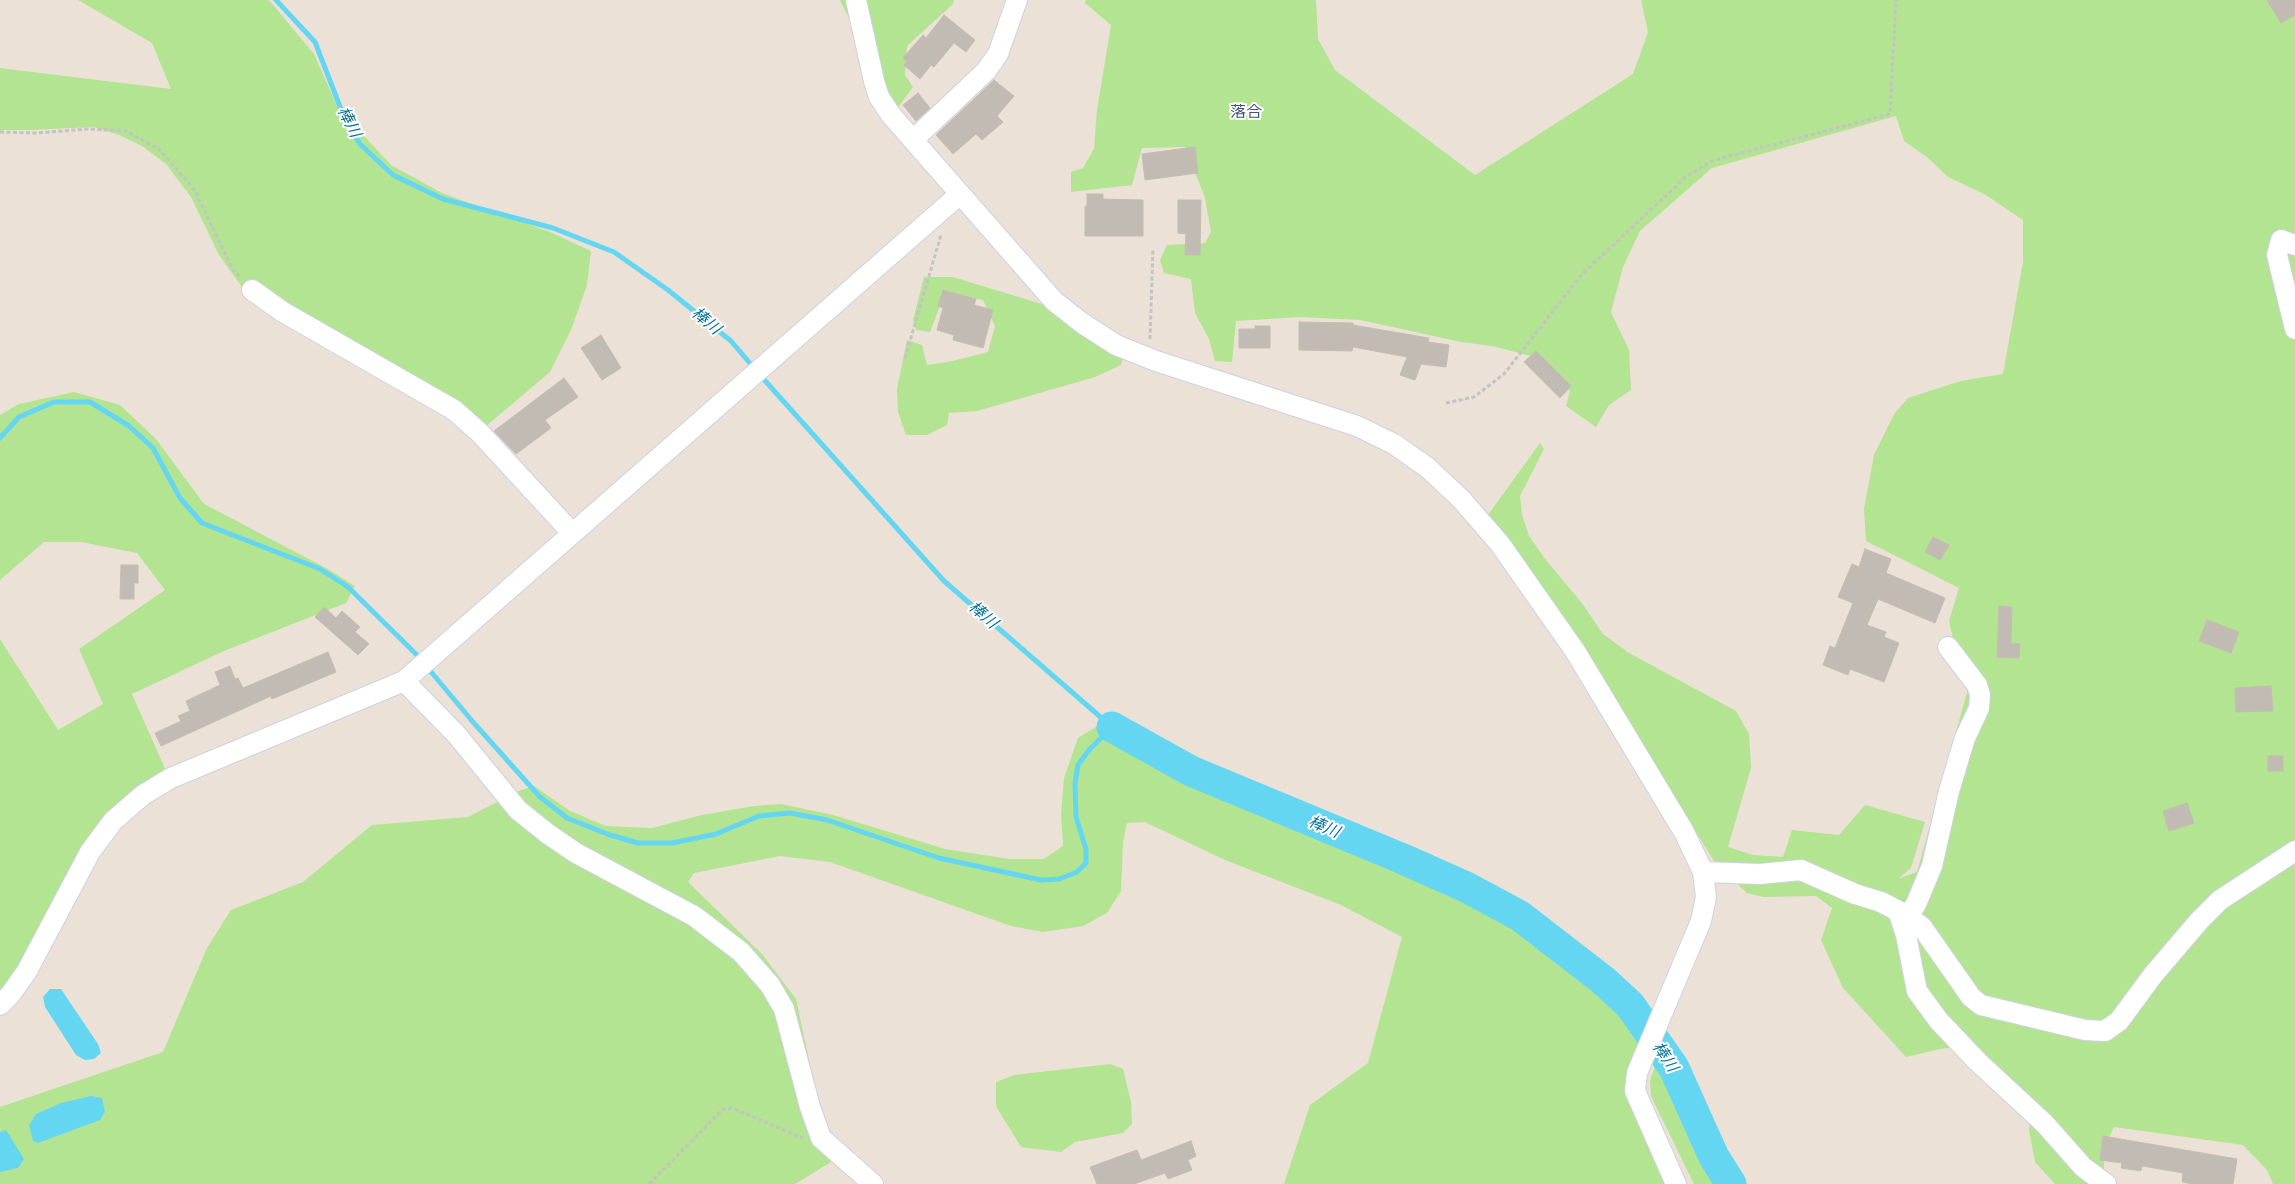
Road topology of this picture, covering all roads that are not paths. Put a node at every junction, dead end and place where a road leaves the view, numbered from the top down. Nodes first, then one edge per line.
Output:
1 (856, 0) edge
2 (1017, 0) edge
3 (913, 140) junction
4 (954, 200) junction
5 (2295, 245) edge
6 (252, 290) road end
7 (2295, 329) edge
8 (572, 532) junction
9 (1948, 648) dead end
10 (404, 681) junction
11 (2288, 855) edge
12 (1703, 872) junction
13 (1903, 913) junction
14 (0, 1005) edge
15 (873, 1184) edge
16 (1676, 1184) edge
17 (2106, 1184) edge

1 - 3 street
2 - 3 street
3 - 4 street
4 - 8 street
4 - 12 street
5 - 7 street
6 - 8 street
8 - 10 street
9 - 13 street
10 - 14 street
10 - 15 street
11 - 13 street
12 - 13 street
12 - 16 street
13 - 17 street

